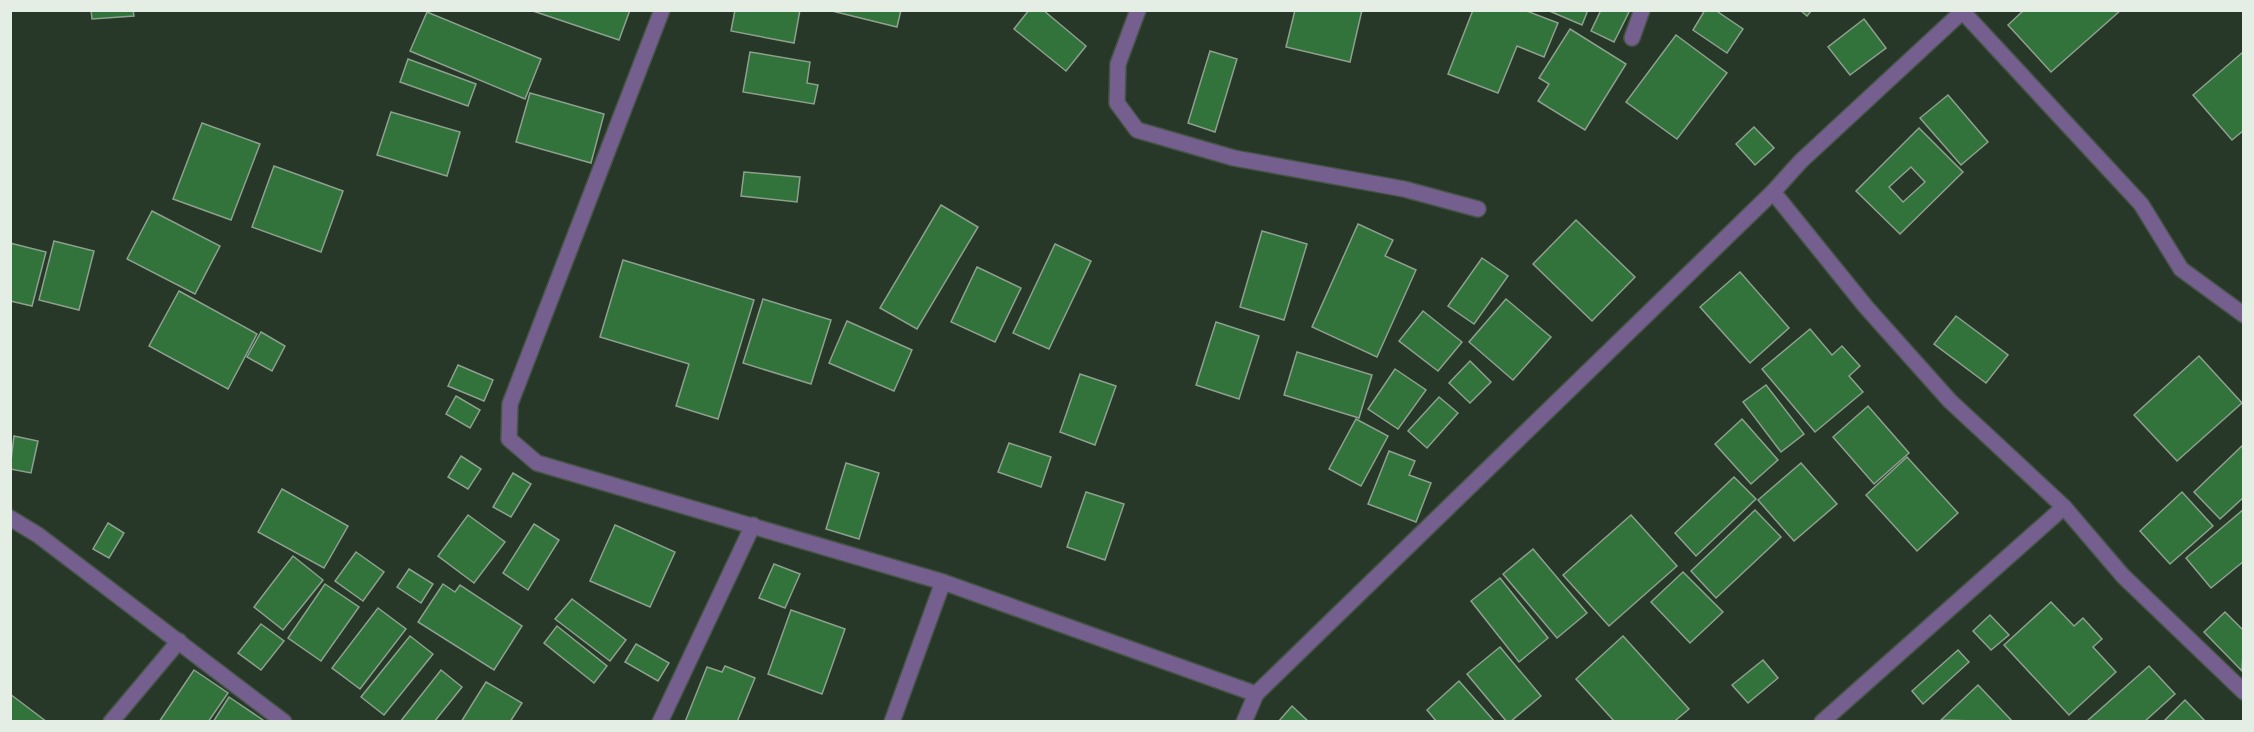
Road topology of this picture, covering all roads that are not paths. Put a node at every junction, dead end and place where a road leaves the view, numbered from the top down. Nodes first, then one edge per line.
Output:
1 (662, 10) edge
2 (1138, 10) edge
3 (1642, 10) edge
4 (1963, 11) edge
5 (1632, 38) dead end
6 (1773, 192) junction
7 (1478, 209) dead end
8 (2244, 315) edge
9 (2064, 507) junction
10 (10, 518) edge
11 (753, 525) junction
12 (943, 582) junction
13 (179, 641) junction
14 (2244, 692) edge
15 (1256, 694) junction
16 (111, 722) edge
17 (284, 722) edge
18 (660, 722) edge
19 (892, 722) edge
20 (1244, 722) edge
21 (1822, 722) edge

1 - 11 street
2 - 7 street
3 - 5 street
4 - 6 street
4 - 8 street
6 - 9 street
6 - 15 street
9 - 14 street
9 - 21 street
10 - 13 street
11 - 12 street
11 - 18 street
12 - 15 street
12 - 19 street
13 - 16 street
13 - 17 street
15 - 20 street

